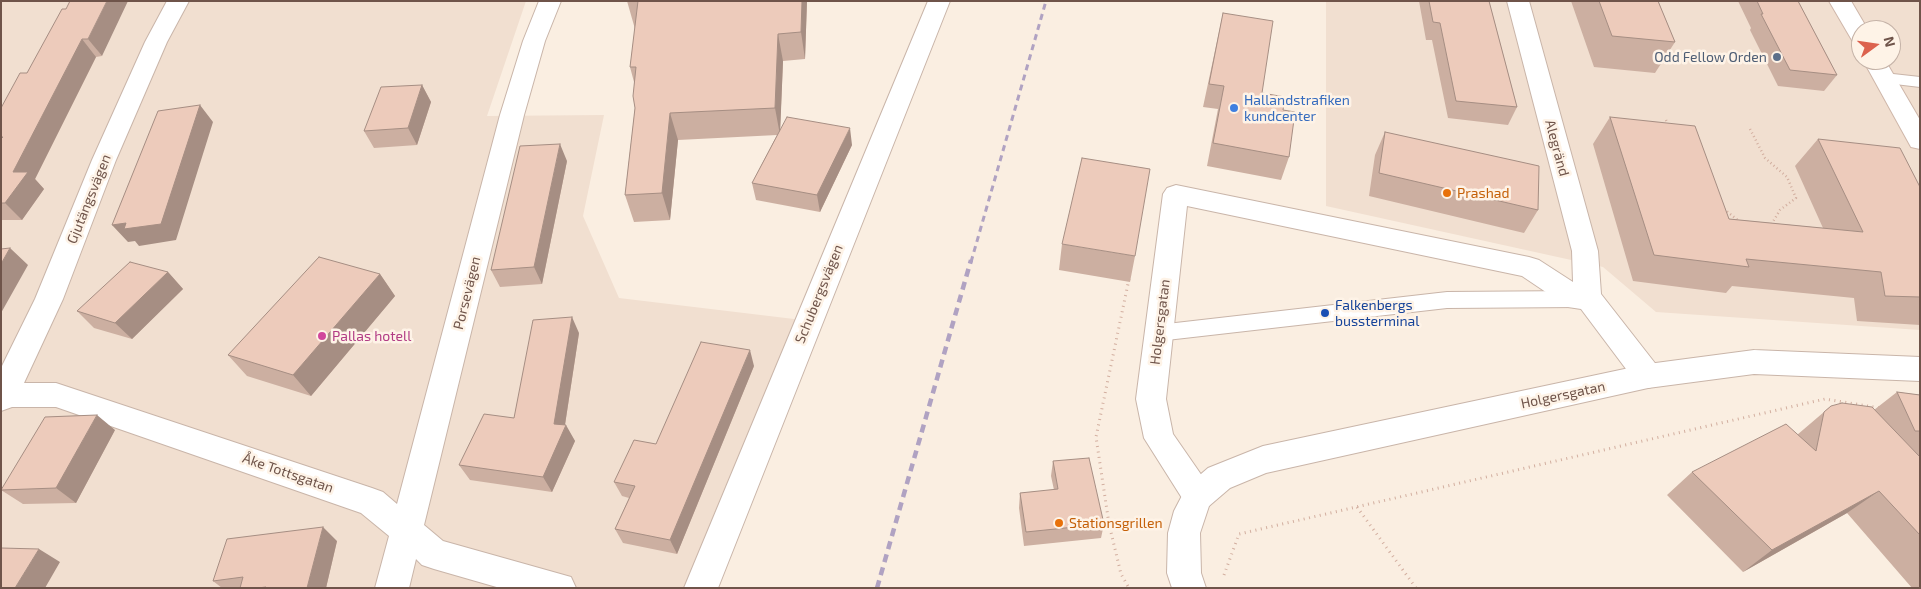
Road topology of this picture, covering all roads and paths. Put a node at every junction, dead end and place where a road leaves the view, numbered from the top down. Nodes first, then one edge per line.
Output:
1 (178, 1) edge
2 (550, 1) edge
3 (939, 1) edge
4 (1518, 1) edge
5 (1840, 1) edge
6 (1851, 20) edge
7 (1880, 70) edge
8 (1882, 70) edge
9 (1920, 82) edge
10 (1666, 120) dead end
11 (1670, 128) edge
12 (1750, 129) dead end
13 (1920, 142) edge
14 (1718, 204) edge
15 (1748, 228) edge
16 (1767, 233) edge
17 (1582, 298) junction
18 (1158, 333) junction
19 (1920, 369) edge
20 (1648, 376) junction
21 (2, 396) edge
22 (1882, 408) dead end
23 (1198, 496) junction
24 (1357, 508) junction
25 (406, 529) junction
26 (1222, 579) dead end
27 (392, 588) edge
28 (559, 588) edge
29 (701, 588) edge
30 (1189, 588) edge
31 (1416, 588) edge

1 - 21 street, Gjutängsvägen
2 - 25 street, Porsevägen
3 - 29 street, Schubergsvägen
4 - 17 street, Alegränd
5 - 6 street
7 - 13 street
8 - 9 lane
10 - 11 path
12 - 16 path
14 - 15 path
17 - 18 lane
17 - 18 street, Holgersgatan
17 - 20 street, Holgersgatan
18 - 23 street, Holgersgatan
19 - 20 street, Holgersgatan
20 - 23 street, Holgersgatan
21 - 25 street, Åke Tottsgatan
22 - 24 path
23 - 30 street
24 - 26 path
24 - 31 path
25 - 27 street, Porsevägen
25 - 28 street, Åke Tottsgatan

